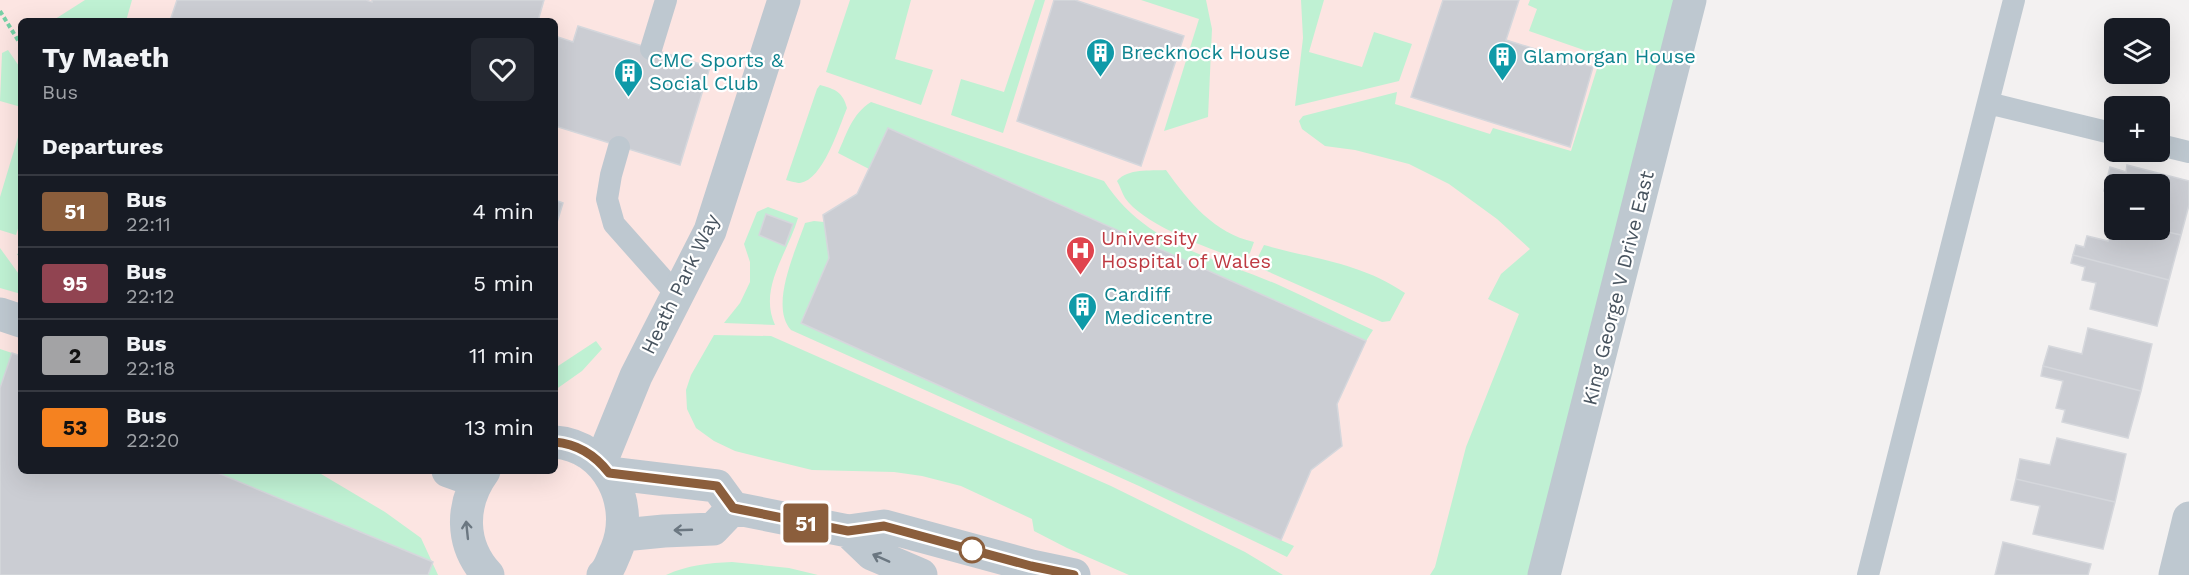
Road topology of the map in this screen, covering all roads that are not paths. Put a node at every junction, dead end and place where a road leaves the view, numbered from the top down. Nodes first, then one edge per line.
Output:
1 (666, 0) edge
2 (784, 0) edge
3 (1690, 0) edge
4 (2014, 0) edge
5 (651, 50) dead end
6 (1988, 103) junction
7 (2104, 131) edge
8 (619, 147) dead end
9 (2170, 147) edge
10 (2189, 152) edge
11 (677, 295) junction
12 (0, 314) edge
13 (18, 320) edge
14 (558, 442) edge
15 (605, 468) junction
16 (469, 474) edge
17 (733, 508) junction
18 (2189, 518) edge
19 (848, 531) junction
20 (623, 535) junction
21 (484, 572) edge
22 (603, 575) edge
23 (921, 575) edge
24 (1074, 575) edge
25 (1544, 575) edge
26 (1868, 575) edge
27 (2175, 575) edge

1 - 5 lane
2 - 11 street, Heath Park Way
3 - 25 street, King George V Drive East
4 - 6 lane
6 - 7 lane
6 - 26 lane
8 - 11 lane
9 - 10 lane
11 - 15 street, Heath Park Way
12 - 13 street
14 - 15 street
15 - 17 street
15 - 20 street
21 -> 16 street
17 - 19 street
17 -> 20 street
18 - 27 street
23 -> 19 street
19 - 24 street
20 - 22 street

